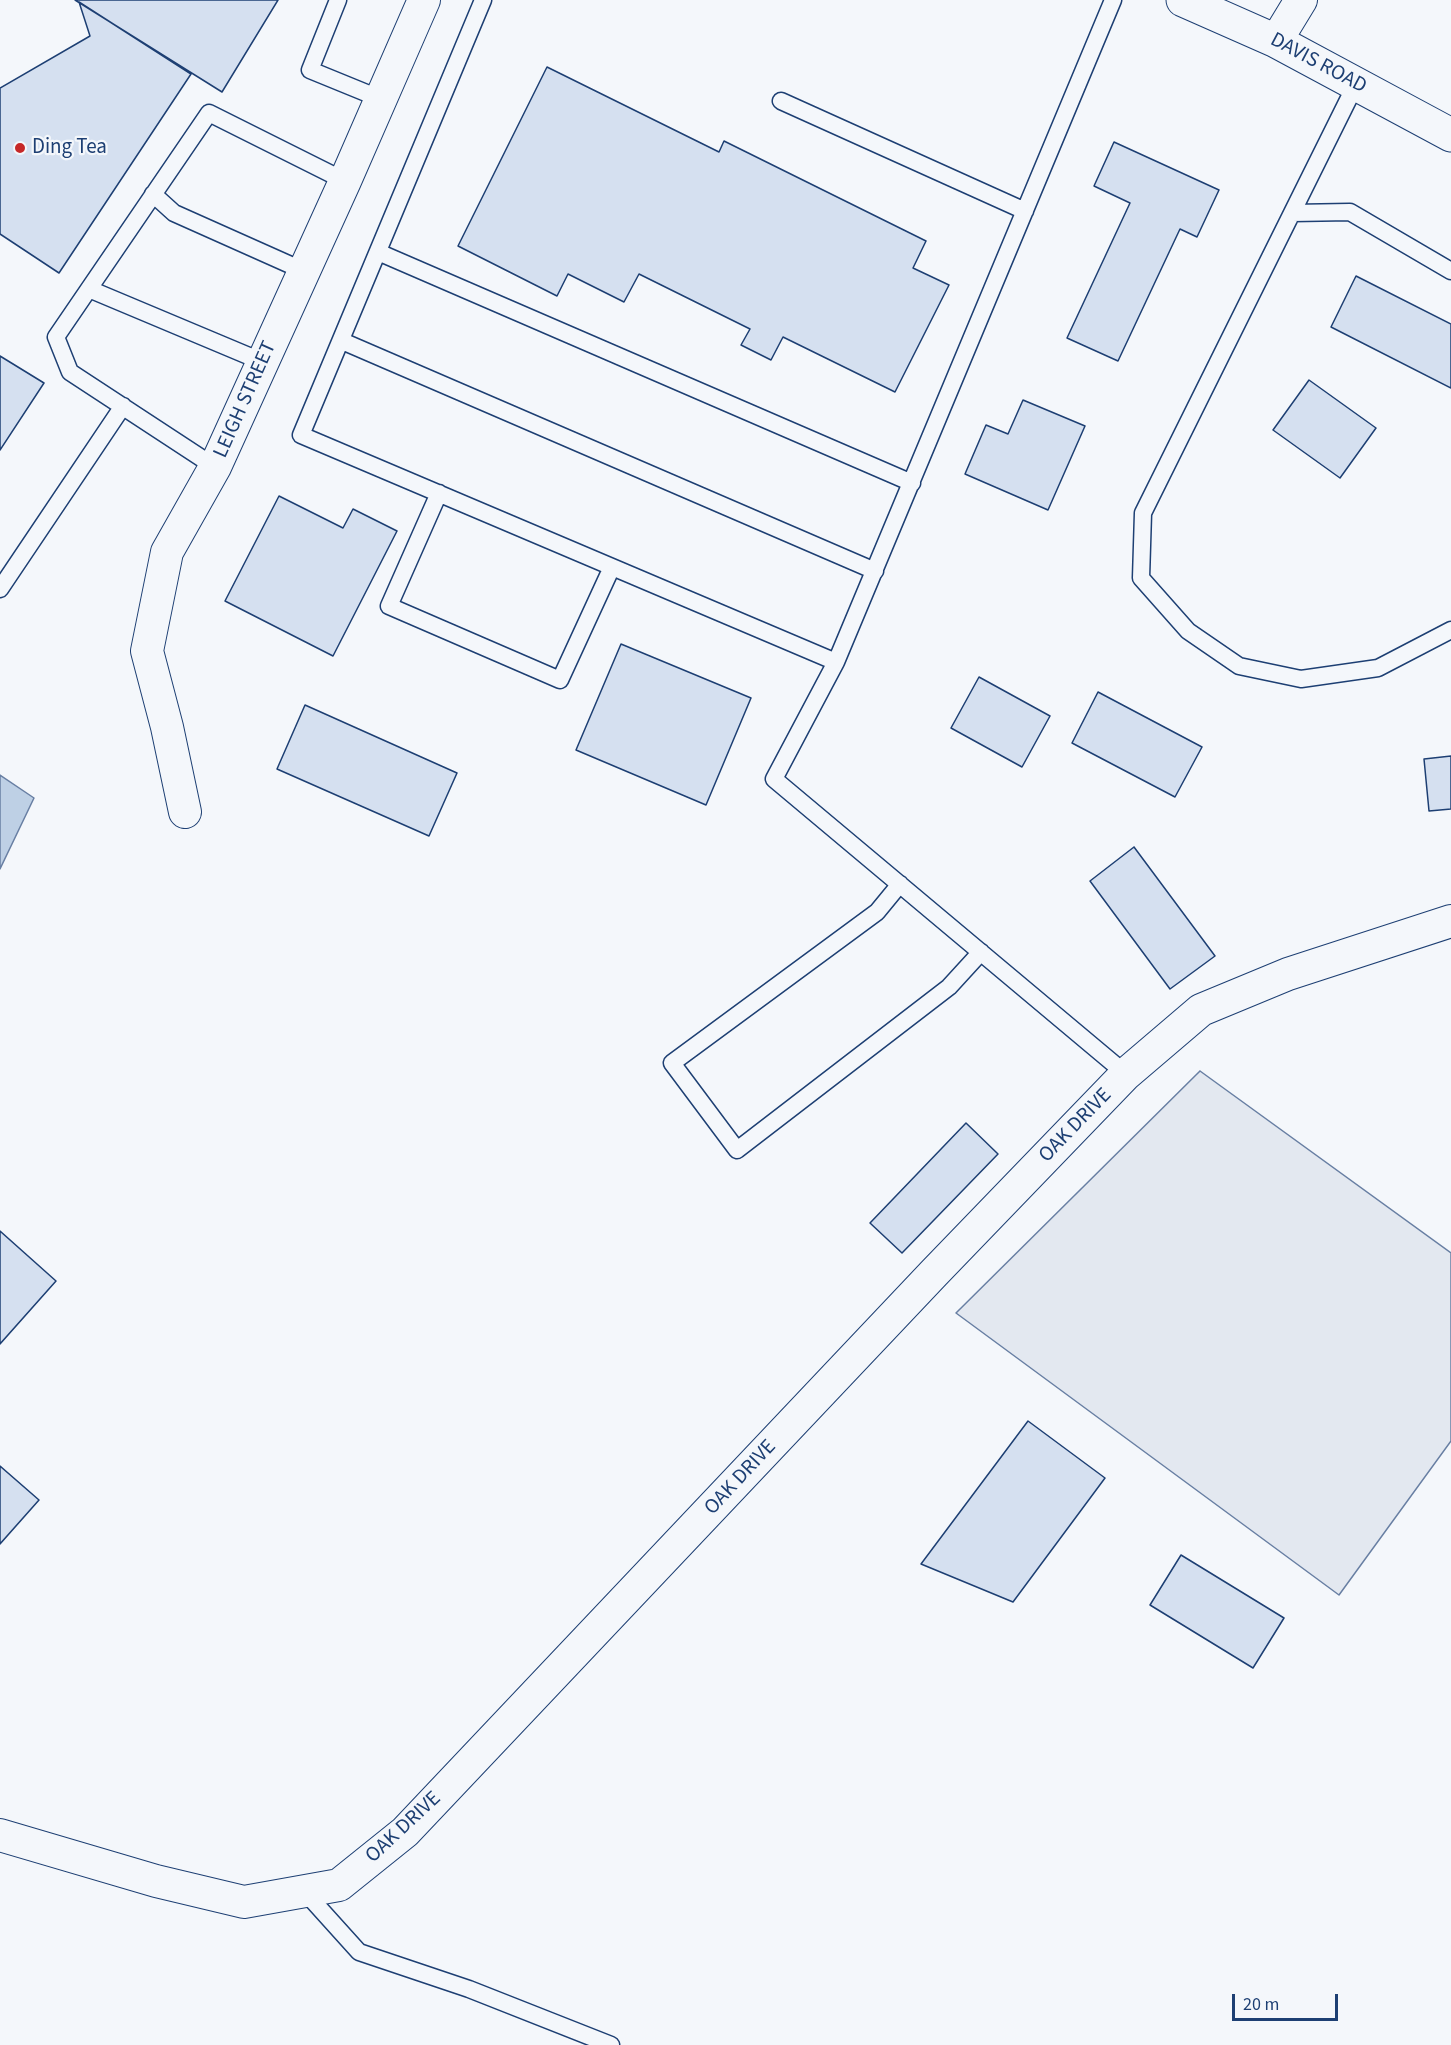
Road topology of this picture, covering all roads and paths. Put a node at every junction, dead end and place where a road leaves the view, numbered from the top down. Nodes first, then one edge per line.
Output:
1 (338, 0) edge
2 (424, 0) edge
3 (483, 0) edge
4 (1113, 0) edge
5 (1183, 0) edge
6 (1301, 0) edge
7 (1276, 41) junction
8 (1356, 84) junction
9 (381, 99) junction
10 (781, 101) dead end
11 (1451, 135) edge
12 (345, 181) junction
13 (153, 194) junction
14 (1025, 211) junction
15 (1292, 213) junction
16 (378, 252) junction
17 (304, 271) junction
18 (1451, 271) edge
19 (89, 289) junction
20 (342, 341) junction
21 (263, 362) junction
22 (123, 406) junction
23 (215, 467) junction
24 (912, 483) junction
25 (439, 493) junction
26 (612, 567) junction
27 (874, 571) junction
28 (0, 589) edge
29 (1451, 630) edge
30 (836, 662) junction
31 (185, 812) dead end
32 (900, 884) junction
33 (1451, 921) edge
34 (981, 952) junction
35 (1126, 1074) junction
36 (0, 1835) edge
37 (304, 1891) junction
38 (611, 2045) edge

1 - 9 lane
2 - 9 street, LEIGH STREET
3 - 16 lane
4 - 14 lane
5 - 7 main road, DAVIS ROAD
6 - 7 street
7 - 8 main road, DAVIS ROAD
8 - 11 main road, DAVIS ROAD
8 - 15 lane
9 - 12 street, LEIGH STREET
10 - 14 lane
12 - 13 lane
12 - 17 street, LEIGH STREET
13 - 17 lane
13 - 19 lane
14 - 24 lane
15 - 18 lane
15 - 29 lane
16 - 20 lane
16 - 24 lane
17 - 21 street, LEIGH STREET
19 - 21 lane
19 - 22 lane
20 - 25 lane
20 - 27 lane
21 - 23 street, LEIGH STREET
22 - 23 lane
22 - 28 lane
23 - 31 street, LEIGH STREET
24 - 27 lane
25 - 26 lane
25 - 26 lane
26 - 30 lane
27 - 30 lane
30 - 32 lane
32 - 34 lane
32 - 34 lane
33 - 35 street, OAK DRIVE
34 - 35 lane
35 - 37 street, OAK DRIVE
36 - 37 street, OAK DRIVE
37 - 38 lane

